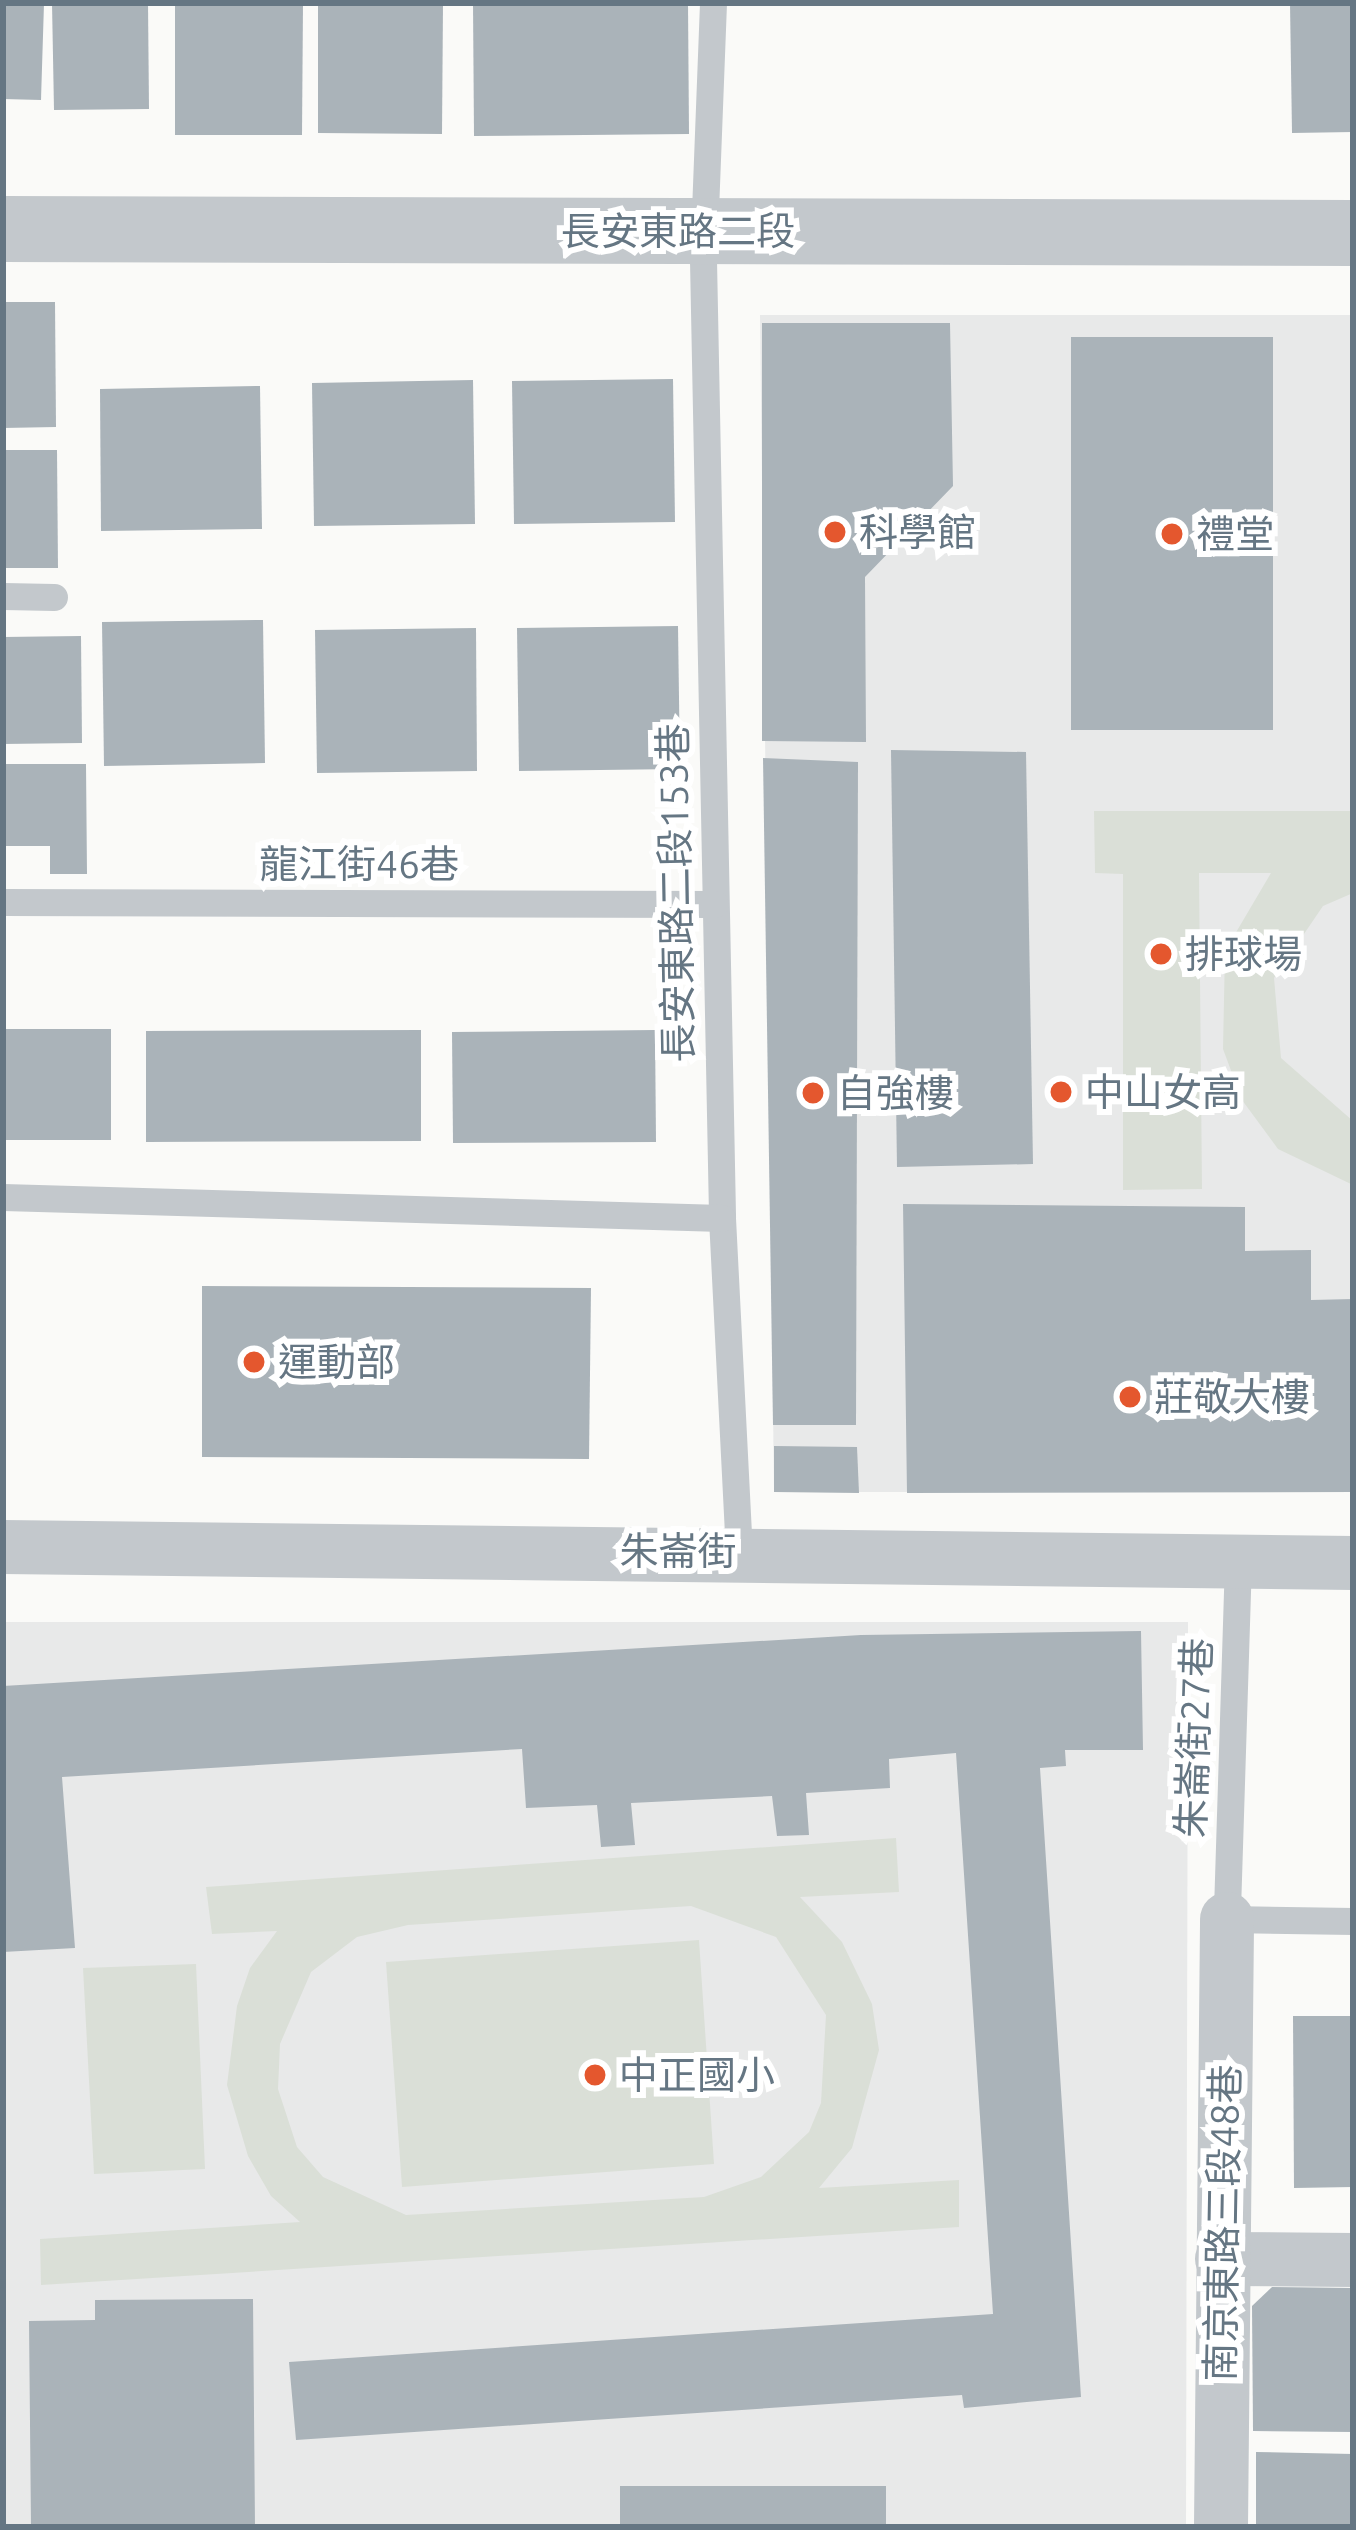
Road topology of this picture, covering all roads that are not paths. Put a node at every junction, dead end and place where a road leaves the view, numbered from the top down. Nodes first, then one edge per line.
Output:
1 (713, 3) edge
2 (3, 188) edge
3 (1353, 193) edge
4 (706, 212) junction
5 (3, 229) edge
6 (1353, 233) edge
7 (3, 596) edge
8 (54, 597) dead end
9 (3, 902) edge
10 (715, 904) junction
11 (3, 1197) edge
12 (722, 1218) junction
13 (3, 1547) edge
14 (739, 1551) junction
15 (1238, 1560) junction
16 (1353, 1562) edge
17 (1227, 1919) junction
18 (1353, 1921) edge
19 (1222, 2259) junction
20 (1353, 2260) edge
21 (1221, 2527) edge

1 - 4 lane, 長安東路二段153巷
2 - 4 street, 長安東路二段
3 - 4 street, 長安東路二段
4 - 5 street, 長安東路二段
4 - 6 street, 長安東路二段
4 - 10 lane, 長安東路二段153巷
7 - 8 lane
9 - 10 lane, 龍江街46巷
10 - 12 lane, 長安東路二段153巷
11 - 12 lane
12 - 14 lane, 長安東路二段153巷
13 - 14 street, 朱崙街
14 - 15 street, 朱崙街
15 - 16 street, 朱崙街
15 - 17 lane, 朱崙街27巷
17 - 18 lane
17 - 19 street, 南京東路三段48巷
19 - 20 street
19 - 21 street, 南京東路三段48巷

